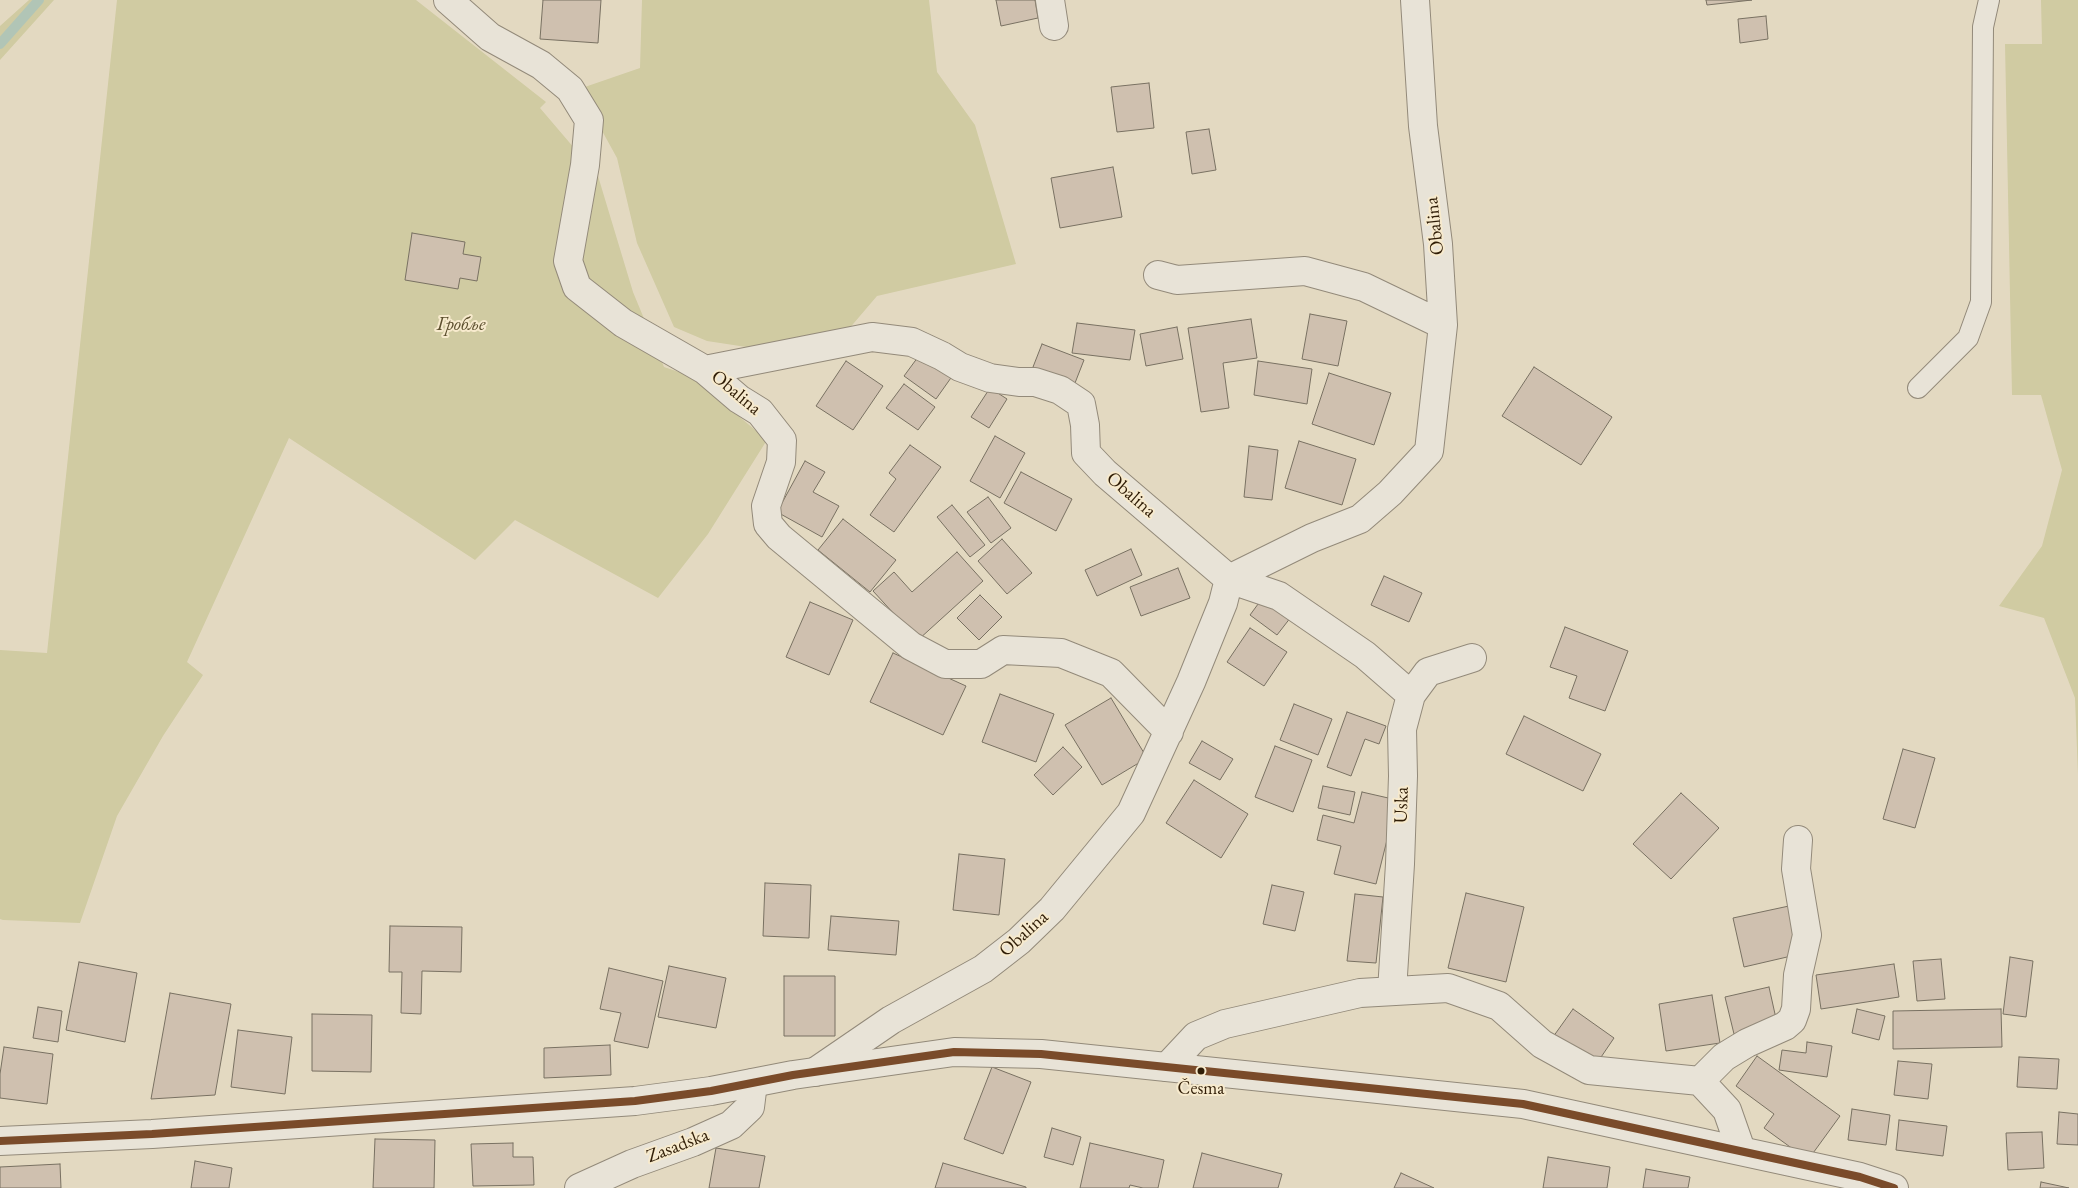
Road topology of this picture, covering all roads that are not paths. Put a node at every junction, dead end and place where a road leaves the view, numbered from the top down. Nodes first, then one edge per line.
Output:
1 (448, 0) edge
2 (1415, 0) edge
3 (1989, 0) edge
4 (1158, 276) dead end
5 (1443, 325) junction
6 (705, 370) junction
7 (1918, 388) dead end
8 (1229, 579) junction
9 (1472, 658) dead end
10 (1411, 695) junction
11 (1168, 732) junction
12 (1798, 840) dead end
13 (1392, 991) junction
14 (1167, 1067) junction
15 (815, 1072) junction
16 (1700, 1081) junction
17 (753, 1083) junction
18 (0, 1141) edge
19 (1742, 1150) junction
20 (579, 1188) edge
21 (1894, 1188) edge

1 - 6 street
2 - 5 street, Obalina
3 - 7 lane
4 - 5 street
5 - 8 street, Obalina
6 - 8 street, Obalina
6 - 11 street, Obalina
8 - 10 street
8 - 11 street, Obalina
9 - 10 street, Uska
10 - 13 street, Uska
11 - 15 street, Obalina
12 - 16 street
13 - 14 street
13 - 16 street
14 - 15 street
14 - 19 street
15 - 17 street
16 - 19 street
17 - 18 street
17 - 20 street, Zasadska
19 - 21 street

